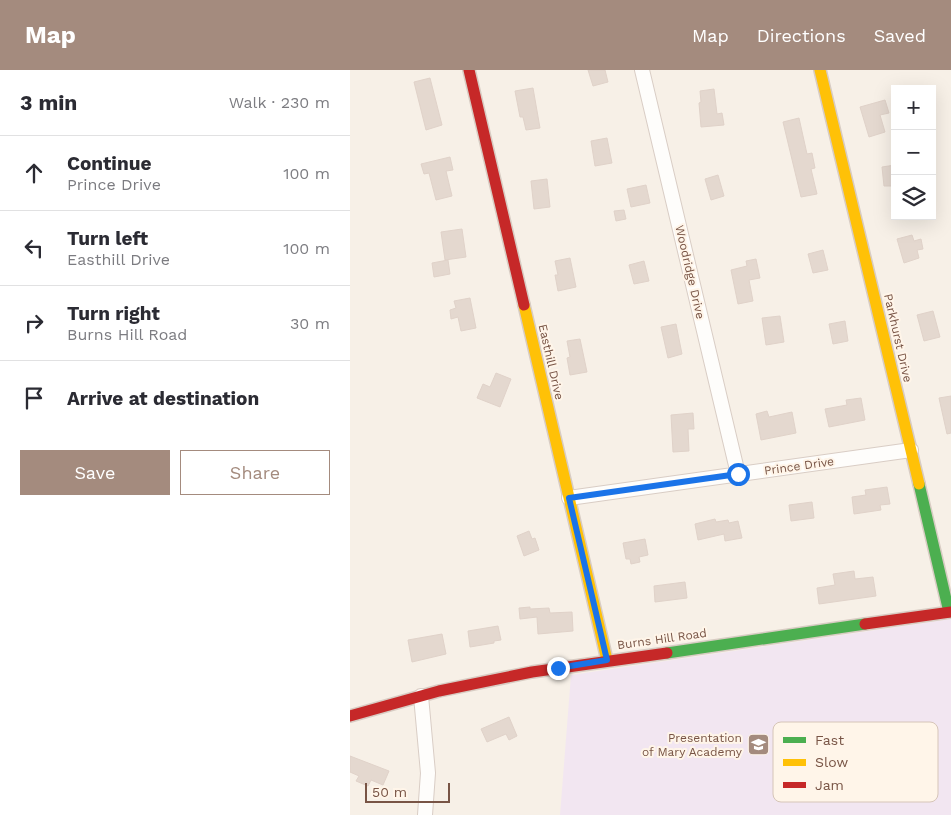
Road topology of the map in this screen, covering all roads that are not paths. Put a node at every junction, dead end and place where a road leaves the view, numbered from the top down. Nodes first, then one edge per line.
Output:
1 (469, 70) edge
2 (642, 70) edge
3 (820, 70) edge
4 (911, 450) junction
5 (738, 474) junction
6 (569, 498) junction
7 (950, 612) edge
8 (607, 660) junction
9 (421, 696) junction
10 (350, 716) edge
11 (425, 815) edge

1 - 6 street, Easthill Drive
2 - 5 street, Woodridge Drive
3 - 4 street, Parkhurst Drive
4 - 5 street, Prince Drive
4 - 7 street, Parkhurst Drive
5 - 6 street, Prince Drive
6 - 8 street, Easthill Drive
7 - 8 street, Burns Hill Road
8 - 9 street, Burns Hill Road
9 - 10 street, Burns Hill Road
9 - 11 street

